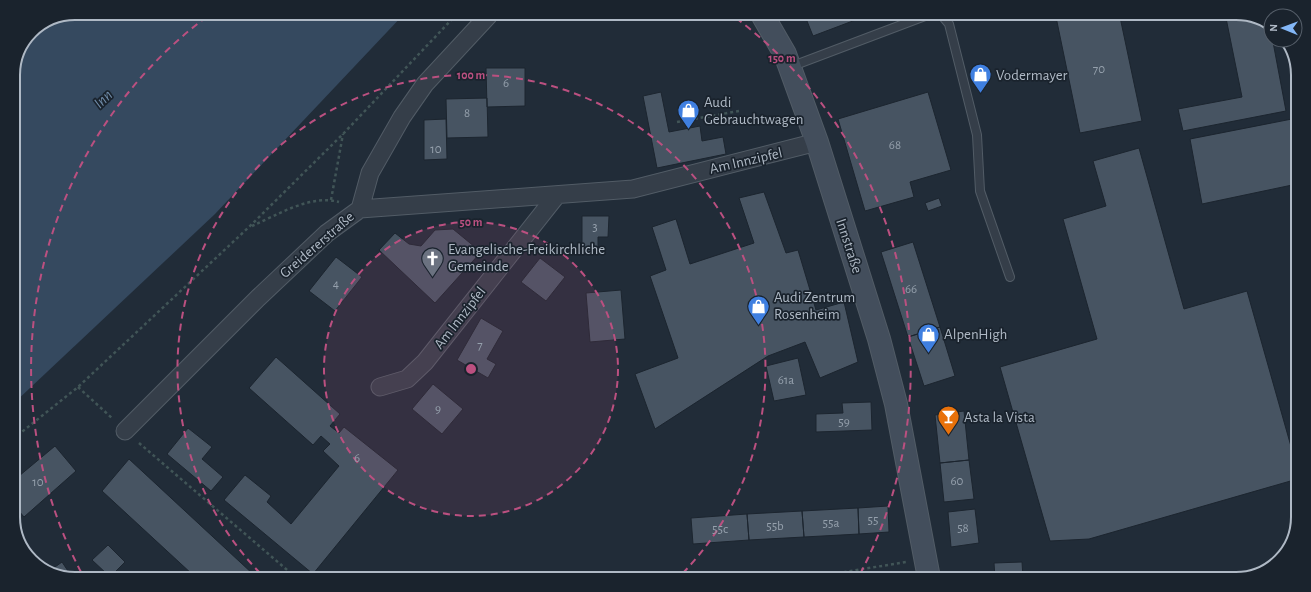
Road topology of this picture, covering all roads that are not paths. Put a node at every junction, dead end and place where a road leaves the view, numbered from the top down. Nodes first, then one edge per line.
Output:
1 (484, 20) edge
2 (765, 20) edge
3 (914, 20) edge
4 (946, 20) edge
5 (789, 67) junction
6 (816, 142) junction
7 (557, 195) junction
8 (360, 209) junction
9 (1010, 277) dead end
10 (380, 387) dead end
11 (125, 431) road end
12 (927, 568) edge

1 - 8 street, Greidererstraße
2 - 5 main road, Innstraße
3 - 5 lane
4 - 9 lane
5 - 6 main road, Innstraße
6 - 7 street, Am Innzipfel
6 - 12 main road, Innstraße
7 - 8 street, Am Innzipfel
7 - 10 street, Am Innzipfel
8 - 11 street, Greidererstraße

